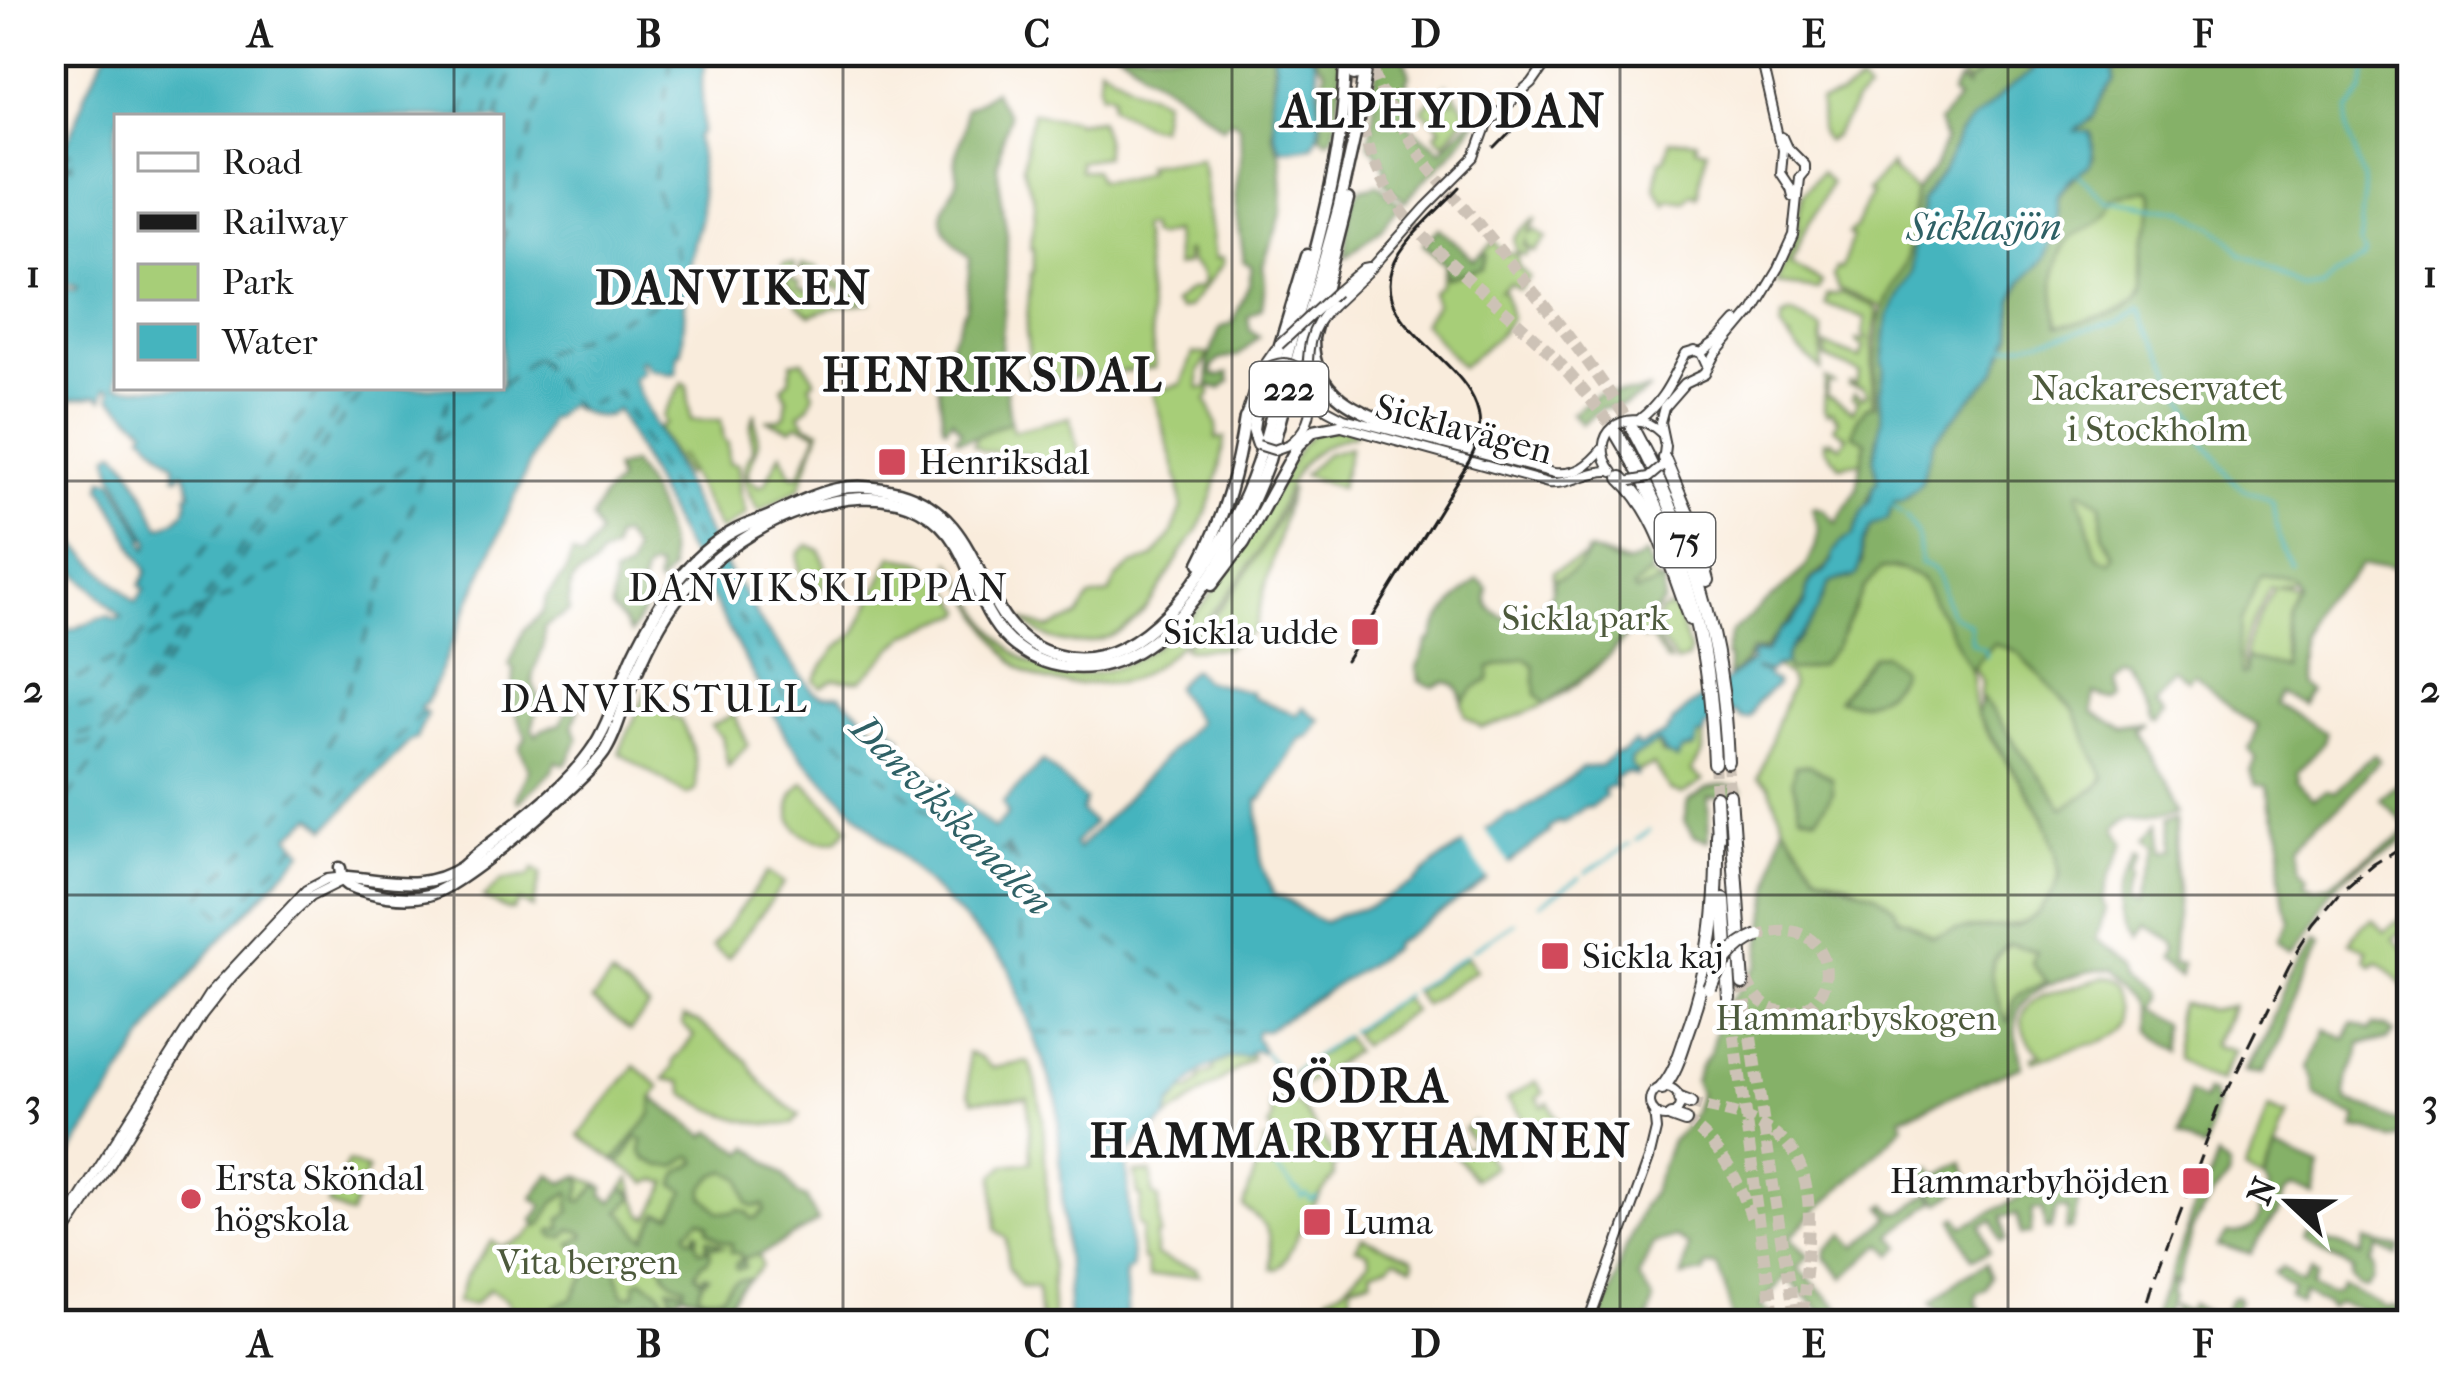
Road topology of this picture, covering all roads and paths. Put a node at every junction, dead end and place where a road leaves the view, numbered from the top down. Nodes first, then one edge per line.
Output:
1 (1350, 51) edge
2 (1369, 51) edge
3 (1555, 51) edge
4 (1759, 51) edge
5 (1355, 74) tunnel mouth
6 (1359, 116) joint
7 (1777, 123) junction
8 (1356, 131) junction
9 (1797, 157) junction
10 (1782, 160) junction
11 (1799, 178) junction
12 (1786, 179) junction
13 (1323, 219) junction
14 (1370, 266) junction
15 (1703, 352) junction
16 (1709, 364) junction
17 (1681, 365) junction
18 (1259, 373) junction
19 (1696, 378) junction
20 (1310, 387) junction
21 (1245, 418) junction
22 (1636, 424) junction
23 (1340, 425) junction
24 (1616, 434) tunnel mouth
25 (1662, 434) junction
26 (1254, 438) junction
27 (1296, 439) junction
28 (1442, 443) junction
29 (1603, 448) junction
30 (1465, 454) junction
31 (1482, 459) junction
32 (1287, 463) junction
33 (1662, 463) junction
34 (1621, 477) junction
35 (932, 492) dead end
36 (738, 535) junction
37 (968, 550) junction
38 (684, 579) junction
39 (1179, 599) junction
40 (1170, 624) junction
41 (1719, 659) junction
42 (1715, 681) junction
43 (1718, 833) junction
44 (343, 876) junction
45 (330, 888) junction
46 (357, 889) junction
47 (416, 893) junction
48 (1758, 935) dead end
49 (1745, 981) tunnel mouth
50 (1730, 1000) tunnel mouth
51 (1677, 1095) junction
52 (1654, 1112) junction
53 (1675, 1118) junction
54 (1649, 1159) junction
55 (51, 1243) edge
56 (51, 1255) edge
57 (1589, 1325) edge

1 - 5 highway
1 - 13 main road, 222
2 - 6 highway, 222
3 - 14 main road
4 - 7 main road
6 - 8 main road, 222
7 - 9 main road
7 - 10 main road
8 - 28 main road
8 - 40 main road, 222
9 - 10 main road
9 - 11 main road
10 - 12 main road
11 - 12 main road
11 - 16 main road
12 - 15 main road
13 - 26 main road
13 - 39 main road, 222
14 - 18 main road, bridge
14 - 20 main road, bridge
15 - 16 main road
15 - 17 main road
16 - 19 main road
17 - 19 main road
17 - 22 main road, Sicklavägen
18 - 20 main road, bridge
18 - 21 main road
19 - 25 main road
20 - 27 main road
20 - 28 main road, Sicklavägen
21 - 26 main road
21 - 39 main road
22 - 25 main road
22 - 29 main road, Sicklavägen
22 - 41 highway, 75
23 - 27 main road, Sicklavägen
23 - 30 main road, Sicklavägen
23 - 32 main road
24 - 42 highway, 75
25 - 33 main road
26 - 27 main road, Sicklavägen, bridge
27 - 32 main road
28 - 30 main road, Sicklavägen
29 - 31 main road, Sicklavägen
29 - 34 main road
30 - 31 main road, Sicklavägen
31 - 34 main road, Sicklavägen
32 - 40 main road
33 - 34 main road, Sicklavägen, bridge
33 - 41 highway
34 - 42 highway
35 - 37 main road
36 - 37 main road, 222
36 - 38 main road, 222
36 - 40 main road, 222
37 - 39 main road, 222
38 - 47 main road, 222
38 - 47 main road, 222
41 - 42 highway, 75
42 - 42 highway, 75
43 - 49 highway
43 - 50 highway
43 - 51 highway
44 - 45 main road
44 - 46 main road
44 - 47 main road
44 - 55 main road
45 - 46 main road
45 - 56 main road
46 - 47 main road
48 - 51 highway, bridge
51 - 52 main road
51 - 53 main road
52 - 53 main road
52 - 54 main road
53 - 54 main road
54 - 57 main road

